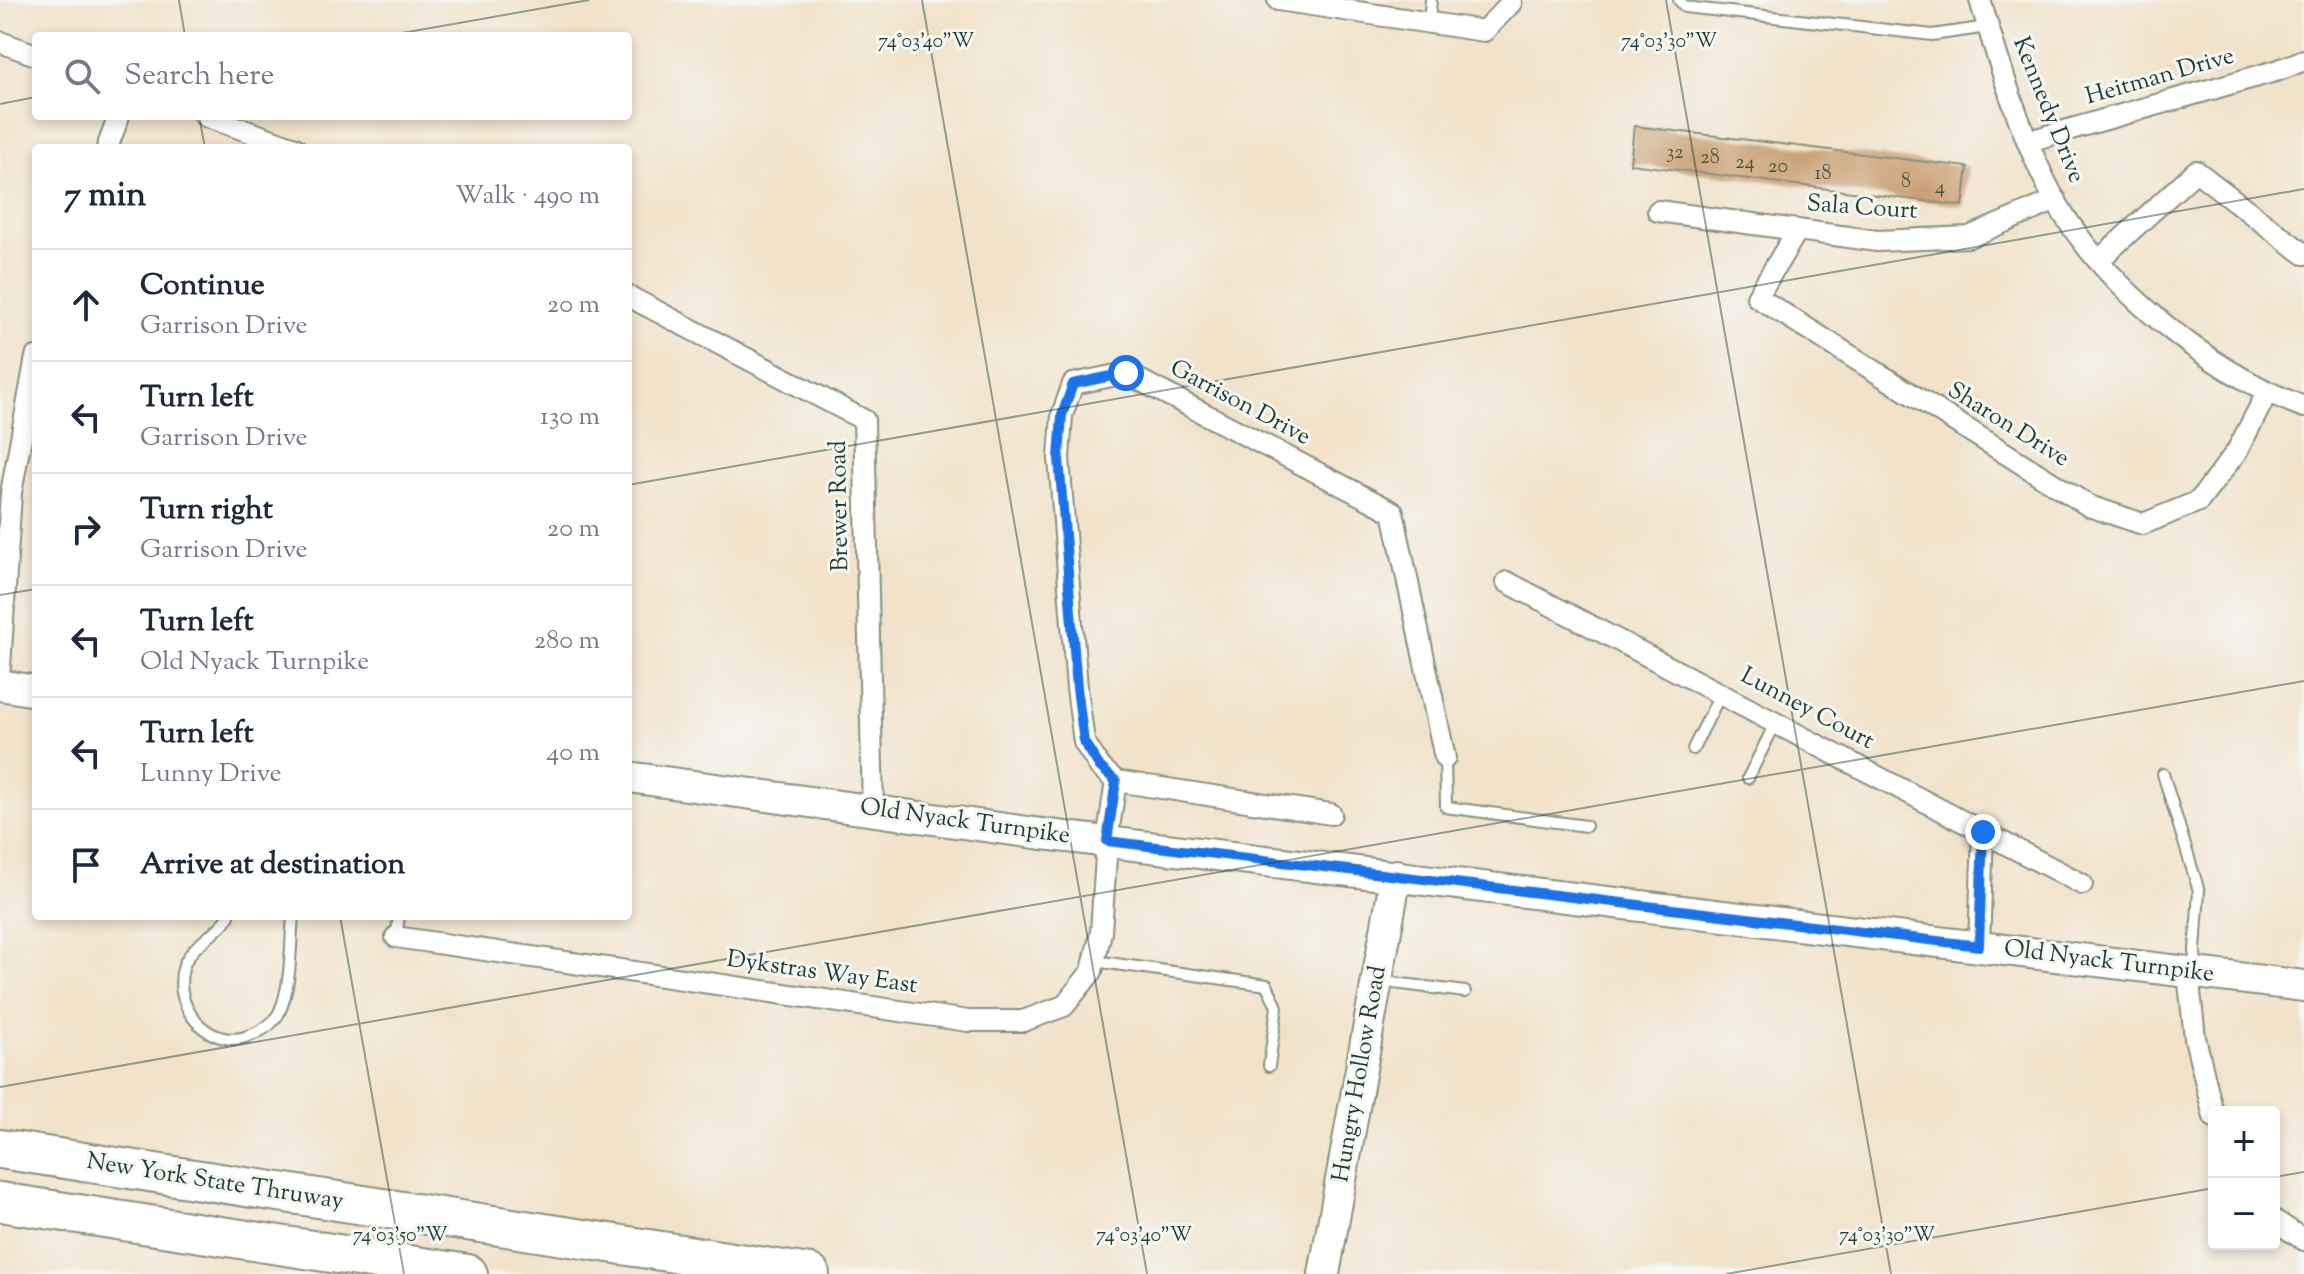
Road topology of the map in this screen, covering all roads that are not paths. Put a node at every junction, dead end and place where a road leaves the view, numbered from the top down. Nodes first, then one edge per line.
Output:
1 (1278, 0) edge
2 (1431, 0) edge
3 (1510, 0) edge
4 (1679, 0) edge
5 (1980, 0) edge
6 (1429, 23) junction
7 (1988, 27) junction
8 (0, 42) edge
9 (32, 54) edge
10 (2304, 60) edge
11 (118, 120) edge
12 (216, 120) edge
13 (2029, 141) junction
14 (108, 144) edge
15 (284, 144) edge
16 (2056, 200) junction
17 (1658, 211) dead end
18 (1797, 231) junction
19 (2304, 254) edge
20 (2099, 260) junction
21 (632, 298) edge
22 (32, 375) edge
23 (2267, 393) junction
24 (2304, 407) edge
25 (6, 492) edge
26 (1507, 582) dead end
27 (0, 667) edge
28 (0, 685) edge
29 (32, 690) edge
30 (1721, 693) junction
31 (1776, 722) junction
32 (1693, 749) dead end
33 (1445, 758) joint
34 (2163, 774) dead end
35 (632, 778) edge
36 (1748, 778) dead end
37 (1116, 781) junction
38 (873, 810) junction
39 (1331, 814) dead end
40 (1586, 826) dead end
41 (1983, 832) junction
42 (1107, 841) junction
43 (1396, 875) junction
44 (2082, 884) dead end
45 (225, 920) edge
46 (293, 920) edge
47 (398, 920) edge
48 (396, 937) joint
49 (1979, 946) junction
50 (1094, 961) junction
51 (2192, 973) junction
52 (1377, 981) junction
53 (2304, 986) edge
54 (1465, 992) dead end
55 (1269, 1066) dead end
56 (2211, 1106) edge
57 (0, 1149) edge
58 (0, 1202) edge
59 (2280, 1224) edge
60 (2304, 1240) edge
61 (468, 1274) edge
62 (810, 1274) edge
63 (1324, 1274) edge

1 - 6 street
2 - 6 lane
3 - 6 street
4 - 7 lane
5 - 7 street, Kennedy Drive
7 - 13 street, Kennedy Drive
8 - 9 street
10 - 13 street, Heitman Drive
11 - 14 street
12 - 15 street
13 - 16 street, Kennedy Drive
16 - 18 street, Sala Court
16 - 20 street, Kennedy Drive
17 - 18 street, Sala Court
18 - 23 street, Sharon Drive
19 - 20 street
20 - 23 street, Kennedy Drive
21 - 38 street, Brewer Road
22 - 25 street
23 - 24 street, Kennedy Drive
25 - 27 street
26 - 30 street, Lunney Court
28 - 29 street
30 - 31 street, Lunney Court
30 - 32 lane
31 - 36 lane
31 - 41 street, Lunney Court
33 - 37 street, Garrison Drive
33 - 40 lane
34 - 51 lane
35 - 38 street, Old Nyack Turnpike
37 - 39 street
37 - 42 street
38 - 42 street, Old Nyack Turnpike
41 - 44 street, Lunney Court
41 - 49 street
42 - 43 street, Old Nyack Turnpike
42 - 50 street, Dykstras Way East
43 - 49 street, Old Nyack Turnpike
43 - 52 street, Hungry Hollow Road
45 - 46 lane
47 - 48 lane
48 - 50 street, Dykstras Way East
49 - 51 street, Old Nyack Turnpike
50 - 55 lane
51 - 53 street, Old Nyack Turnpike
51 - 56 street
52 - 54 lane
52 - 63 street, Hungry Hollow Road
57 - 62 highway, New York State Thruway
58 - 61 highway
59 - 60 street

